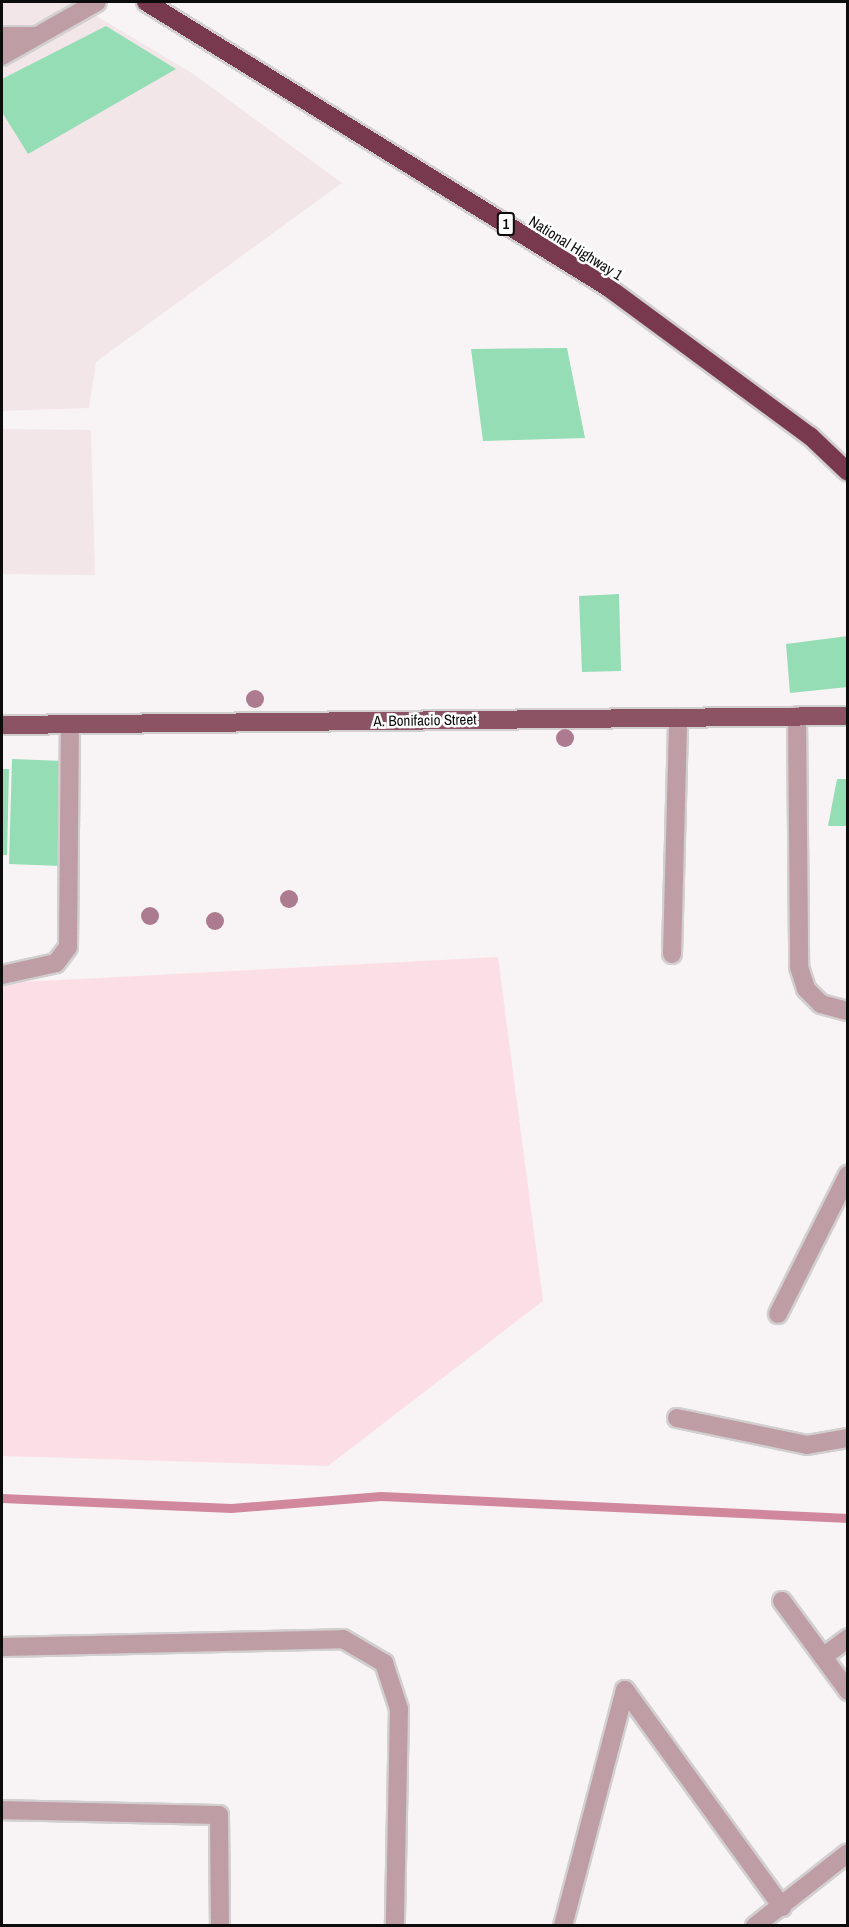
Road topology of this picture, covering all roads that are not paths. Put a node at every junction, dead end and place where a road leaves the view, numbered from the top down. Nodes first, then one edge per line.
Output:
1 (97, 2) edge
2 (146, 2) edge
3 (2, 36) edge
4 (35, 36) junction
5 (2, 56) edge
6 (848, 472) edge
7 (797, 716) junction
8 (848, 716) edge
9 (678, 717) junction
10 (2, 724) edge
11 (70, 724) junction
12 (672, 954) dead end
13 (2, 975) edge
14 (848, 1011) edge
15 (848, 1175) edge
16 (778, 1314) dead end
17 (677, 1418) dead end
18 (848, 1438) edge
19 (782, 1601) dead end
20 (848, 1638) edge
21 (2, 1647) edge
22 (823, 1657) junction
23 (848, 1691) edge
24 (2, 1810) edge
25 (848, 1853) edge
26 (782, 1907) junction
27 (220, 1926) edge
28 (395, 1926) edge
29 (563, 1926) edge
30 (755, 1926) edge

1 - 4 street
2 - 6 highway, National Highway 1 / 1
3 - 4 street
4 - 5 street
7 - 8 main road, A. Bonifacio Street
7 - 9 main road, A. Bonifacio Street
7 - 14 street
9 - 11 main road, A. Bonifacio Street
9 - 12 street
10 - 11 main road, A. Bonifacio Street
11 - 13 street
15 - 16 street
17 - 18 street
19 - 22 street
20 - 22 street
21 - 28 street
22 - 23 street
24 - 27 street
25 - 26 street
26 - 29 street
26 - 30 street

